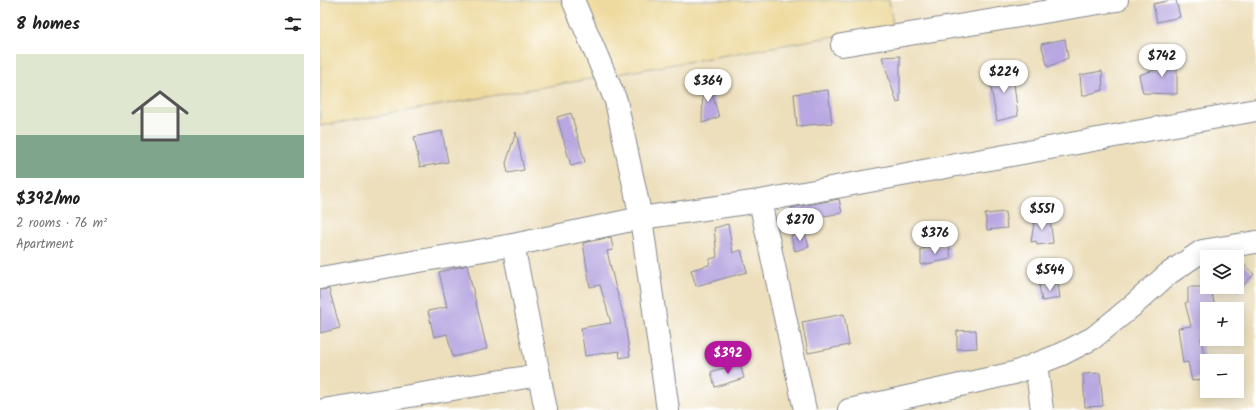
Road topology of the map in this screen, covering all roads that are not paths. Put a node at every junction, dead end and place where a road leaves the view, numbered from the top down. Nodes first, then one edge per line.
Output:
1 (574, 0) edge
2 (1117, 0) edge
3 (842, 45) dead end
4 (1256, 110) edge
5 (760, 201) junction
6 (641, 218) junction
7 (1256, 242) edge
8 (513, 245) junction
9 (320, 278) edge
10 (1036, 364) junction
11 (539, 376) junction
12 (323, 410) edge
13 (546, 410) edge
14 (668, 410) edge
15 (805, 410) edge
16 (849, 410) edge
17 (1042, 410) edge

1 - 6 street
2 - 3 street
4 - 5 street
5 - 6 street
5 - 15 street
6 - 8 street
6 - 14 street
7 - 10 street
8 - 9 street
8 - 11 street
10 - 16 street
10 - 17 street
11 - 12 street
11 - 13 street

